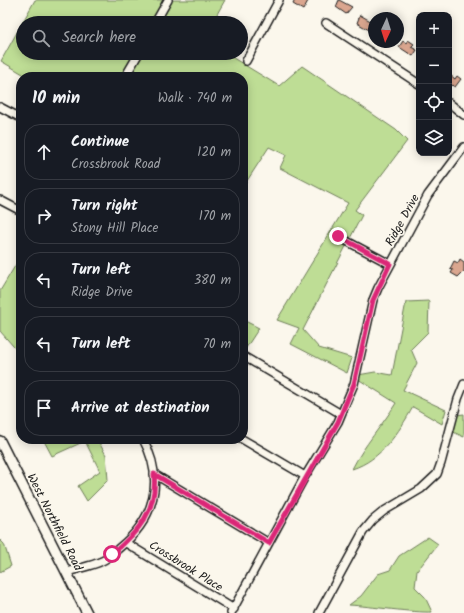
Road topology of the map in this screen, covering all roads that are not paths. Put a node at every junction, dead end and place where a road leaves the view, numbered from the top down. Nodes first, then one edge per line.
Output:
1 (168, 0) edge
2 (279, 0) edge
3 (159, 16) edge
4 (326, 24) dead end
5 (248, 57) edge
6 (135, 60) edge
7 (128, 72) edge
8 (416, 82) edge
9 (452, 105) edge
10 (0, 107) edge
11 (16, 115) edge
12 (464, 115) edge
13 (464, 147) edge
14 (0, 200) edge
15 (16, 208) edge
16 (338, 236) dead end
17 (390, 264) junction
18 (248, 359) edge
19 (464, 384) edge
20 (341, 414) junction
21 (0, 441) edge
22 (248, 442) edge
23 (145, 444) edge
24 (154, 474) junction
25 (306, 476) junction
26 (126, 543) junction
27 (269, 543) junction
28 (67, 572) junction
29 (232, 611) edge
30 (87, 613) edge
31 (320, 613) edge

1 - 3 street
2 - 5 street
4 - 8 street
6 - 7 street
9 - 12 street
10 - 11 street
13 - 17 street, Ridge Drive
14 - 15 street
16 - 17 street
17 - 20 street, Ridge Drive
18 - 20 street
19 - 31 street
20 - 25 street, Ridge Drive
21 - 28 main road, West Northfield Road
22 - 25 street
23 - 24 street
24 - 26 street
24 - 27 street
25 - 27 street, Ridge Drive
26 - 28 street
26 - 29 street, Crossbrook Place
27 - 29 street, Ridge Drive
28 - 30 main road, West Northfield Road

